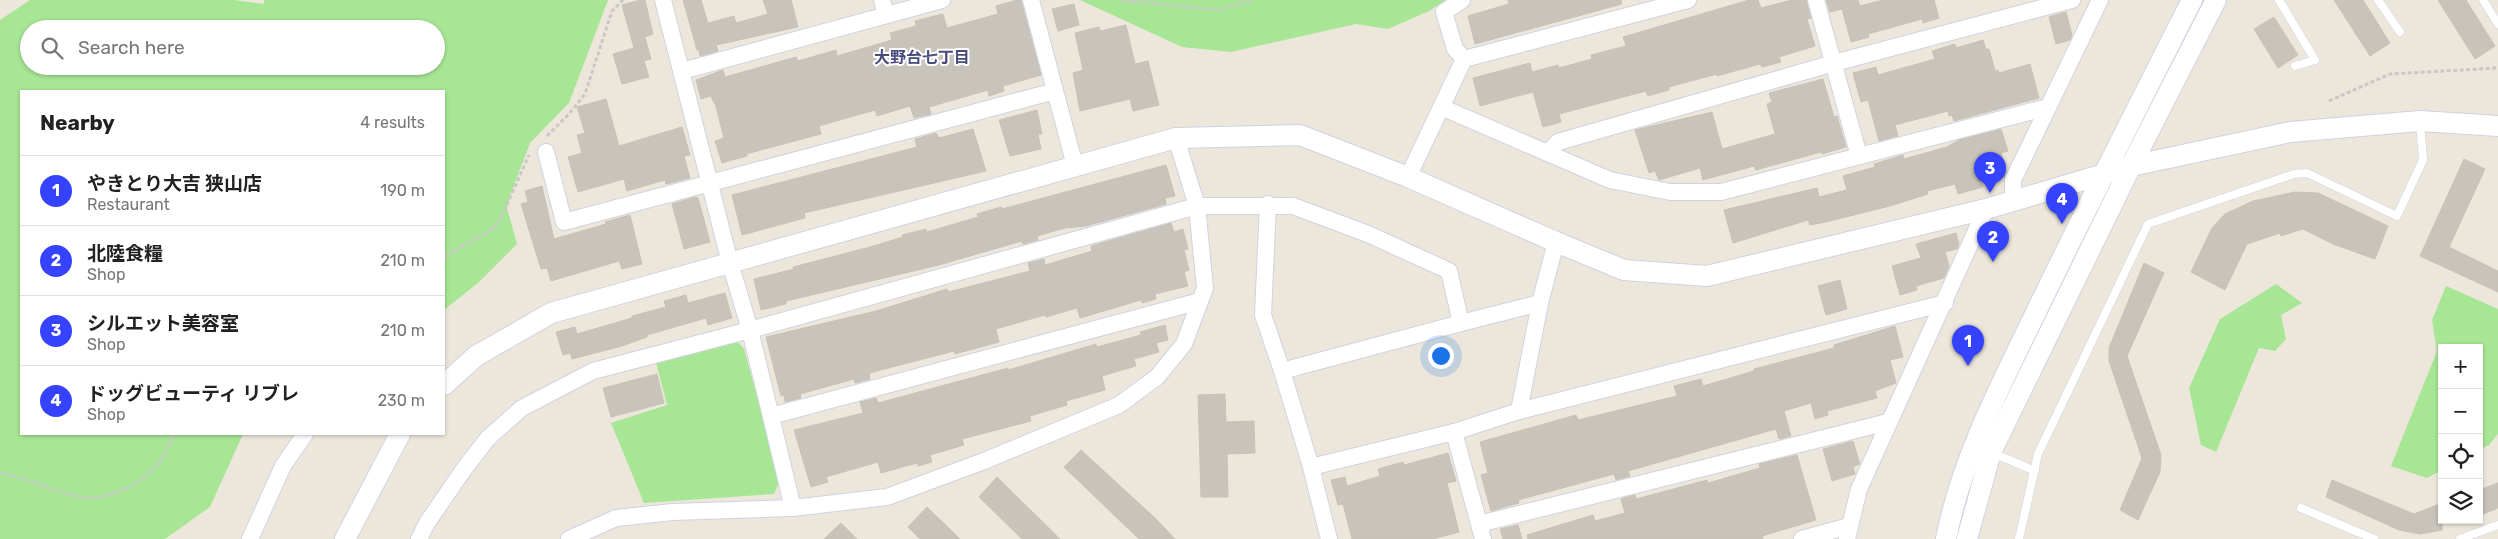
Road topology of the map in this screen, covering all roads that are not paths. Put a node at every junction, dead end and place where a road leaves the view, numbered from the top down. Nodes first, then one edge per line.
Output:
1 (663, 0) edge
2 (942, 0) edge
3 (1031, 0) edge
4 (1462, 0) edge
5 (1688, 0) edge
6 (1816, 0) edge
7 (2072, 0) edge
8 (2100, 0) edge
9 (2192, 0) edge
10 (2216, 0) edge
11 (2279, 0) edge
12 (2378, 0) edge
13 (2483, 0) edge
14 (884, 8) edge
15 (2498, 24) edge
16 (2400, 32) dead end
17 (1464, 59) junction
18 (1834, 63) junction
19 (2295, 66) dead end
20 (682, 71) junction
21 (1055, 90) junction
22 (1441, 107) junction
23 (2048, 107) junction
24 (2420, 121) junction
25 (2498, 126) edge
26 (1176, 138) junction
27 (546, 152) dead end
28 (1548, 153) junction
29 (1859, 156) junction
30 (1076, 166) junction
31 (2131, 166) junction
32 (2103, 175) junction
33 (1408, 177) junction
34 (710, 183) junction
35 (2013, 201) junction
36 (1268, 204) junction
37 (1197, 206) junction
38 (1986, 210) junction
39 (1556, 242) junction
40 (730, 263) junction
41 (1200, 302) junction
42 (1540, 303) junction
43 (1945, 303) junction
44 (1461, 323) junction
45 (750, 330) junction
46 (1282, 371) junction
47 (445, 385) edge
48 (1519, 411) junction
49 (771, 416) junction
50 (1888, 422) junction
51 (1454, 432) junction
52 (305, 435) edge
53 (399, 435) edge
54 (1991, 452) junction
55 (1311, 467) junction
56 (2035, 471) junction
57 (793, 508) junction
58 (2301, 508) dead end
59 (2498, 525) edge
60 (1481, 532) edge
61 (1848, 532) edge
62 (250, 539) edge
63 (344, 539) edge
64 (419, 539) edge
65 (569, 539) edge
66 (1329, 539) edge
67 (1802, 539) edge
68 (1946, 539) edge
69 (1967, 539) edge
70 (2019, 539) edge
71 (2374, 539) edge
72 (2460, 539) edge

1 - 20 street
2 - 14 street
3 - 21 street
4 - 17 street
5 - 17 street
6 - 18 street
7 - 18 street
8 - 23 street
9 - 32 street
10 - 31 street
11 - 19 lane
12 - 16 lane
13 - 15 lane
14 - 20 street
17 - 22 street
18 - 28 street
18 - 29 street
20 - 34 street
21 - 30 street
21 - 34 street
22 - 28 street
22 - 33 street
23 - 29 street
23 - 35 street
24 - 25 street
24 - 31 street
24 - 56 lane
26 - 30 street
26 - 33 street
26 - 37 street
27 - 34 street
28 - 29 street
30 - 40 street
31 - 32 street
31 - 54 street
32 - 35 street
32 - 68 street
33 - 39 street
34 - 40 street
35 - 38 street
36 - 37 street
36 - 44 street
36 - 46 street
37 - 41 street
37 - 45 street
38 - 39 street
38 - 43 street
39 - 42 street
40 - 45 street
40 - 47 street
41 - 49 street
41 - 57 street
42 - 44 street
42 - 48 street
43 - 48 street
43 - 50 street
44 - 46 street
45 - 49 street
45 - 64 street
46 - 55 street
48 - 51 street
49 - 57 street
50 - 60 street
50 - 61 street
51 - 55 street
51 - 60 street
52 - 62 street
53 - 63 street
54 - 56 lane
54 - 69 street
55 - 66 street
56 - 70 lane
57 - 65 street
58 - 71 lane
59 - 72 lane
61 - 67 street

